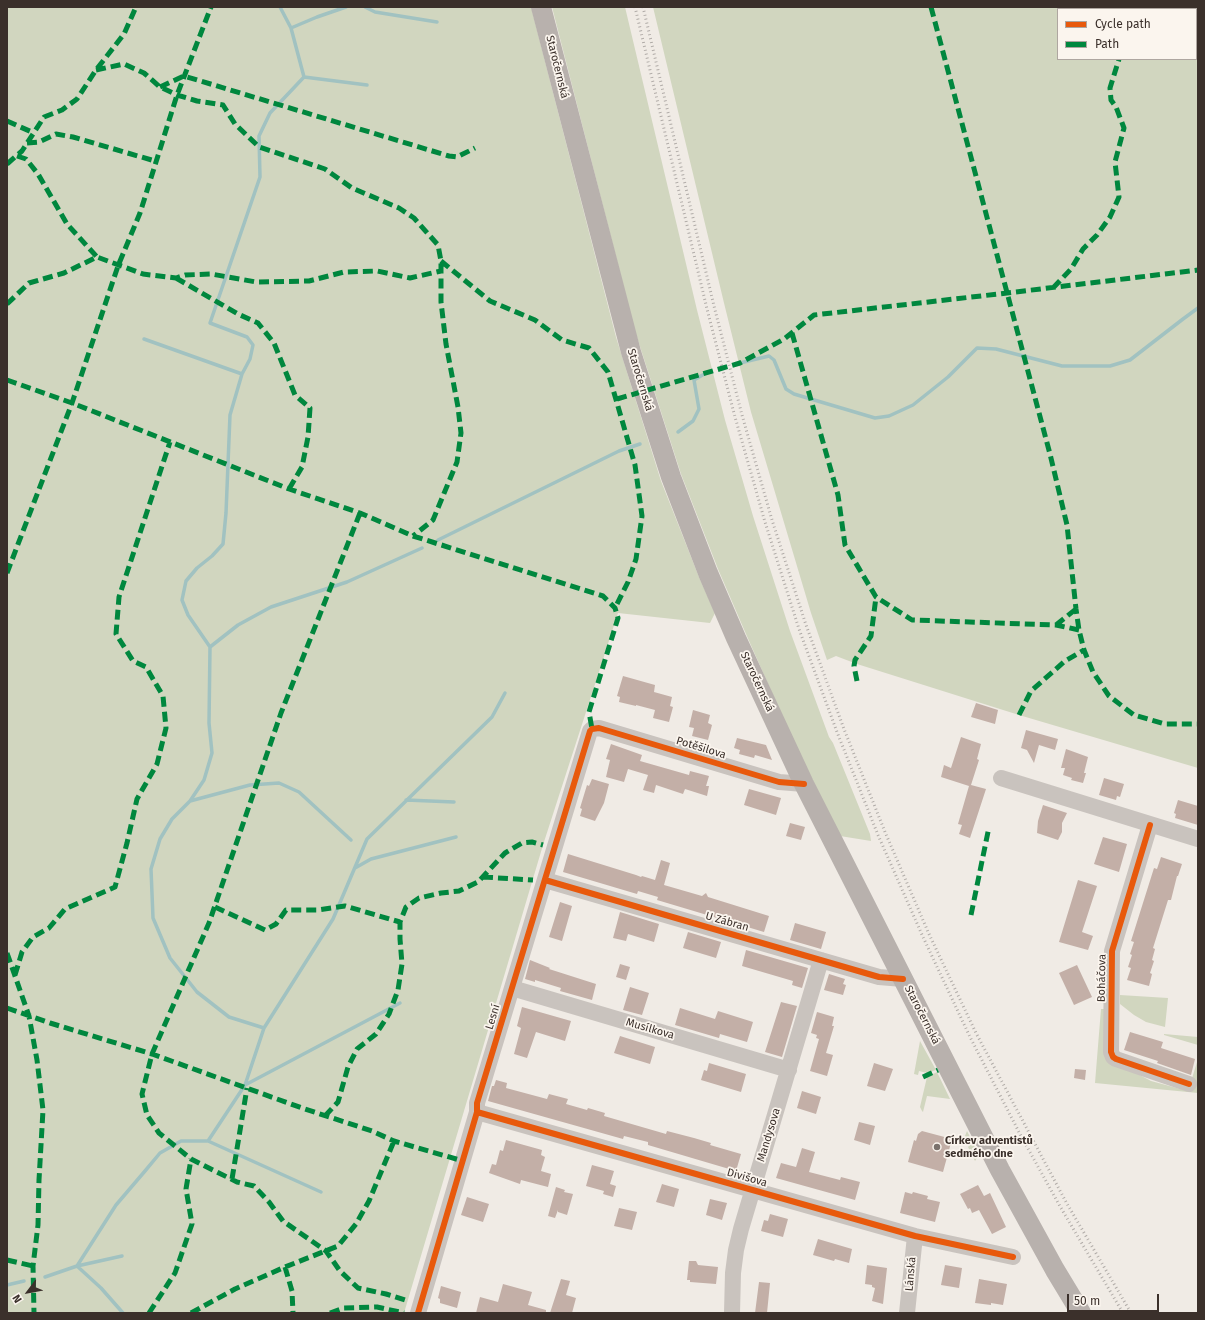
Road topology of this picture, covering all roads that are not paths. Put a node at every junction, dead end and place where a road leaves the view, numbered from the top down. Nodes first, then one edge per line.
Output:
1 (541, 7) edge
2 (592, 728) joint
3 (1001, 778) dead end
4 (804, 784) junction
5 (1150, 825) junction
6 (1198, 839) edge
7 (545, 880) junction
8 (821, 960) junction
9 (903, 979) junction
10 (512, 988) junction
11 (789, 1070) junction
12 (1189, 1084) dead end
13 (477, 1112) junction
14 (752, 1190) junction
15 (915, 1236) junction
16 (1013, 1257) dead end
17 (418, 1313) edge
18 (732, 1313) edge
19 (907, 1313) edge
20 (1081, 1313) edge

1 - 4 main road, Staročernská
2 - 4 street, Potěšilova
2 - 7 street, Lesní
3 - 5 street
4 - 9 main road, Staročernská
5 - 6 street
5 - 12 street, Boháčova
7 - 8 street, U Zábran
7 - 10 street, Lesní
8 - 9 street, U Zábran
8 - 11 street, Mandysova
9 - 20 main road, Staročernská
10 - 11 street, Musílkova
10 - 13 street, Lesní
11 - 14 street, Mandysova
13 - 14 street, Divišova
13 - 17 street, Lesní
14 - 15 street, Divišova
14 - 18 street, Mandysova
15 - 16 street, Divišova
15 - 19 street, Lánská

